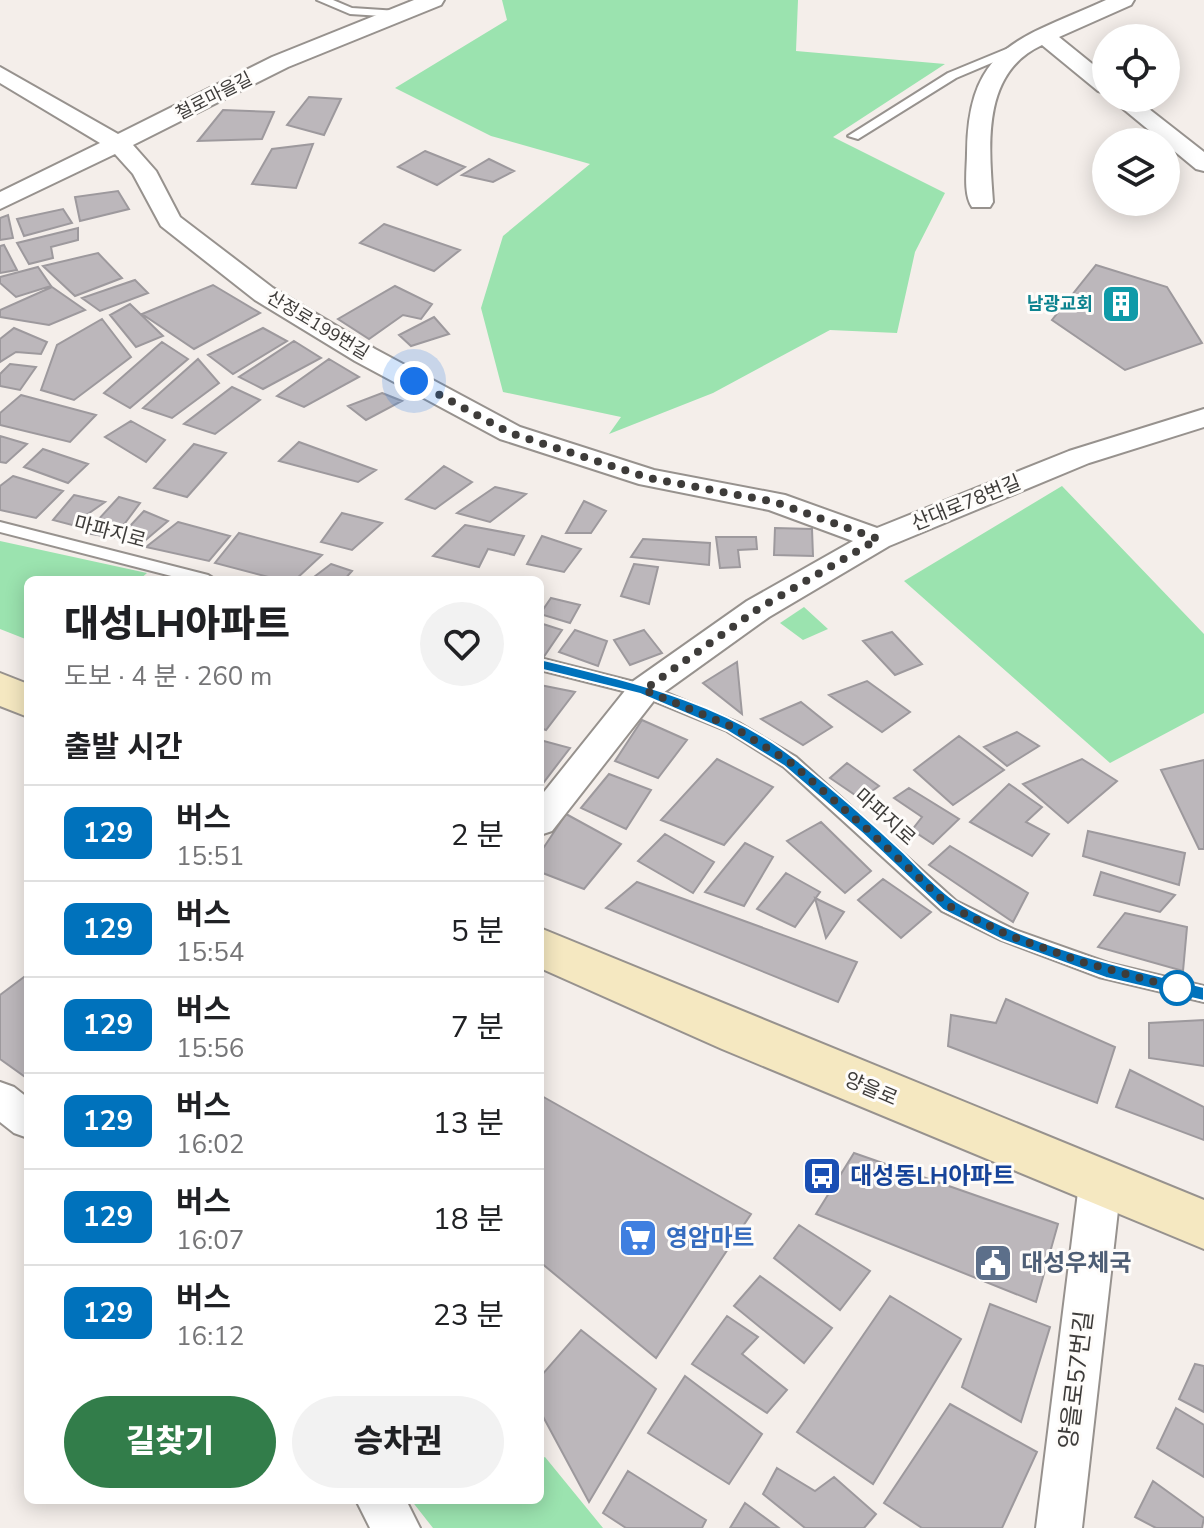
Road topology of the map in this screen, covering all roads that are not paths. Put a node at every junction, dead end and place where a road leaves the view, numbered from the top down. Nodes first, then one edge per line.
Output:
1 (323, 0) edge
2 (433, 0) edge
3 (1123, 0) edge
4 (398, 14) junction
5 (1045, 37) junction
6 (1016, 49) junction
7 (0, 74) edge
8 (1092, 75) edge
9 (1139, 112) edge
10 (854, 136) dead end
11 (119, 144) junction
12 (1204, 164) edge
13 (0, 202) edge
14 (981, 202) dead end
15 (1204, 418) edge
16 (0, 527) edge
17 (878, 539) junction
18 (192, 576) edge
19 (544, 665) edge
20 (0, 688) edge
21 (644, 690) junction
22 (24, 700) edge
23 (544, 817) edge
24 (544, 949) edge
25 (1204, 994) edge
26 (0, 1099) edge
27 (24, 1118) edge
28 (1100, 1184) junction
29 (1204, 1225) edge
30 (382, 1504) edge
31 (397, 1528) edge
32 (1059, 1528) edge

1 - 4 lane
2 - 4 street, 철로마을길
3 - 5 street
4 - 11 street, 철로마을길
5 - 6 street
5 - 8 street
6 - 10 lane
6 - 14 street
7 - 11 street, 산정로199번길
9 - 12 street
11 - 13 street, 철로마을길
11 - 17 street, 산정로199번길
15 - 17 street, 산대로78번길
16 - 18 lane, 마파지로
17 - 21 street, 산대로78번길
19 - 21 lane, 마파지로
20 - 22 street
21 - 23 street, 산대로78번길
21 - 25 lane, 마파지로
24 - 28 street, 양을로
26 - 27 street
28 - 29 street, 양을로
28 - 32 street, 양을로57번길
30 - 31 street

